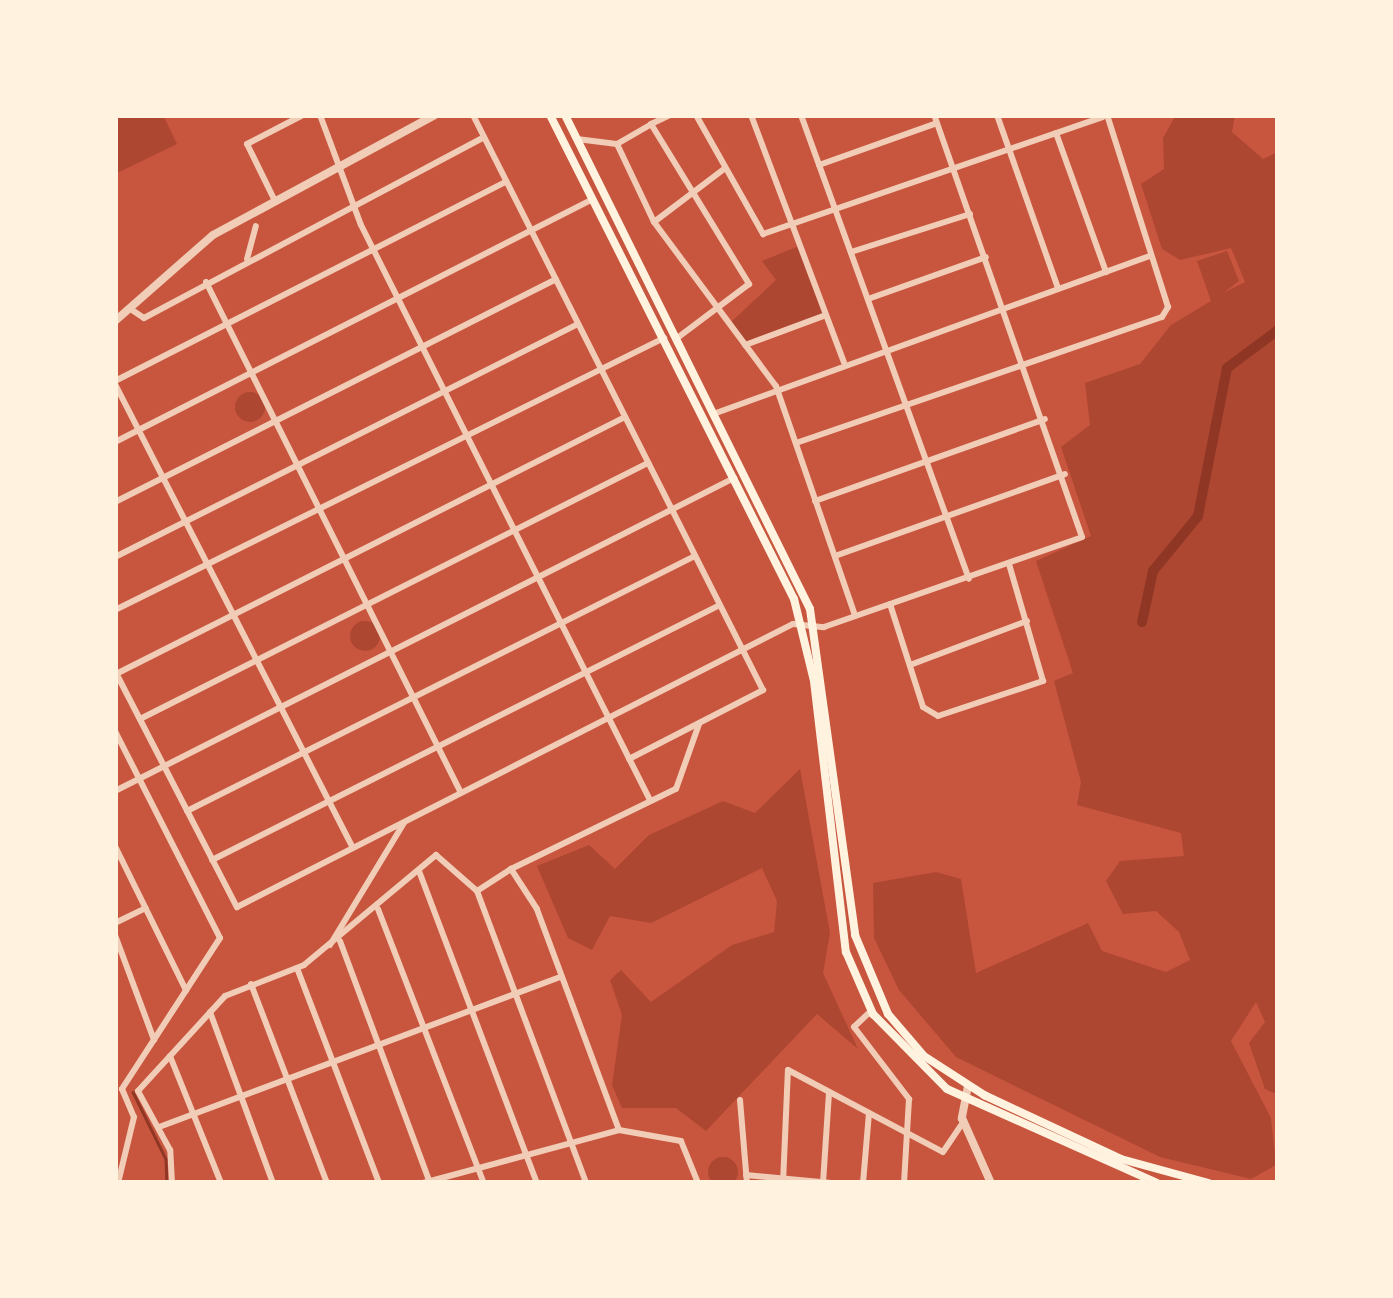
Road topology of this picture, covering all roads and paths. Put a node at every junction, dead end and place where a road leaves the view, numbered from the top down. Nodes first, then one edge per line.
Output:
1 (304, 115) edge
2 (320, 115) edge
3 (435, 115) edge
4 (473, 115) edge
5 (550, 115) edge
6 (565, 115) edge
7 (670, 115) edge
8 (696, 115) edge
9 (751, 115) edge
10 (814, 115) edge
11 (998, 115) edge
12 (1104, 116) edge
13 (802, 117) edge
14 (935, 119) edge
15 (651, 124) junction
16 (1056, 133) junction
17 (484, 138) junction
18 (577, 139) junction
19 (617, 144) junction
20 (1009, 149) junction
21 (338, 165) junction
22 (820, 165) junction
23 (953, 168) junction
24 (724, 169) junction
25 (506, 182) junction
26 (687, 195) junction
27 (274, 198) junction
28 (594, 199) junction
29 (354, 205) junction
30 (836, 209) junction
31 (970, 214) junction
32 (654, 222) junction
33 (792, 224) junction
34 (256, 226) dead end
35 (531, 230) junction
36 (375, 252) junction
37 (851, 252) junction
38 (1150, 256) junction
39 (986, 257) junction
40 (246, 260) junction
41 (1106, 272) junction
42 (556, 279) junction
43 (206, 282) junction
44 (1058, 288) junction
45 (399, 298) junction
46 (868, 299) junction
47 (1004, 307) junction
48 (128, 308) junction
49 (718, 311) junction
50 (826, 315) junction
51 (115, 321) edge
52 (578, 324) junction
53 (228, 327) junction
54 (664, 338) junction
55 (678, 338) junction
56 (745, 345) junction
57 (422, 346) junction
58 (886, 348) junction
59 (844, 362) junction
60 (1025, 364) junction
61 (601, 370) junction
62 (252, 374) junction
63 (115, 382) edge
64 (776, 386) junction
65 (445, 391) junction
66 (906, 405) junction
67 (716, 413) junction
68 (625, 418) junction
69 (1045, 420) junction
70 (275, 421) junction
71 (139, 431) junction
72 (467, 436) junction
73 (115, 442) edge
74 (796, 443) junction
75 (926, 461) junction
76 (648, 463) junction
77 (297, 465) junction
78 (746, 472) junction
79 (1065, 474) junction
80 (735, 477) junction
81 (163, 478) junction
82 (492, 484) junction
83 (816, 501) junction
84 (115, 502) edge
85 (319, 509) junction
86 (672, 509) junction
87 (946, 516) junction
88 (185, 522) junction
89 (514, 530) junction
90 (695, 556) junction
91 (835, 556) junction
92 (115, 557) edge
93 (344, 559) junction
94 (208, 564) junction
95 (1009, 564) junction
96 (539, 576) junction
97 (968, 578) junction
98 (720, 604) junction
99 (890, 604) junction
100 (367, 605) junction
101 (115, 610) edge
102 (233, 615) junction
103 (855, 616) junction
104 (1028, 620) junction
105 (562, 623) junction
106 (802, 624) junction
107 (815, 628) junction
108 (742, 650) junction
109 (390, 652) junction
110 (257, 660) junction
111 (910, 665) junction
112 (116, 672) edge
113 (586, 672) junction
114 (762, 690) junction
115 (414, 697) junction
116 (281, 707) junction
117 (609, 718) junction
118 (140, 720) junction
119 (699, 724) junction
120 (115, 731) edge
121 (438, 746) junction
122 (304, 752) junction
123 (630, 759) junction
124 (164, 766) junction
125 (139, 779) junction
126 (115, 791) edge
127 (461, 793) junction
128 (650, 800) junction
129 (329, 801) junction
130 (187, 811) junction
131 (404, 822) junction
132 (115, 846) edge
133 (353, 848) junction
134 (212, 860) junction
135 (512, 869) junction
136 (419, 871) junction
137 (477, 892) junction
138 (146, 908) junction
139 (378, 909) junction
140 (115, 923) edge
141 (115, 935) edge
142 (340, 941) junction
143 (326, 950) junction
144 (297, 968) junction
145 (561, 977) junction
146 (250, 984) junction
147 (186, 990) junction
148 (515, 994) junction
149 (472, 1010) junction
150 (210, 1012) junction
151 (871, 1012) junction
152 (424, 1028) junction
153 (154, 1040) junction
154 (379, 1045) junction
155 (170, 1056) junction
156 (333, 1062) junction
157 (287, 1079) junction
158 (968, 1086) junction
159 (119, 1088) edge
160 (829, 1092) junction
161 (241, 1096) junction
162 (963, 1099) junction
163 (740, 1100) dead end
164 (868, 1112) junction
165 (196, 1113) junction
166 (964, 1121) junction
167 (159, 1127) junction
168 (618, 1130) junction
169 (907, 1133) junction
170 (570, 1143) junction
171 (526, 1155) junction
172 (478, 1168) junction
173 (746, 1179) edge
174 (783, 1181) edge
175 (427, 1182) edge
176 (118, 1183) edge
177 (172, 1183) edge
178 (222, 1183) edge
179 (273, 1183) edge
180 (327, 1183) edge
181 (379, 1183) edge
182 (484, 1183) edge
183 (537, 1183) edge
184 (586, 1183) edge
185 (698, 1183) edge
186 (823, 1183) edge
187 (832, 1183) edge
188 (864, 1183) edge
189 (904, 1183) edge
190 (991, 1183) edge
191 (1158, 1183) edge
192 (1209, 1183) edge

1 - 27 street
2 - 21 street
3 - 21 street
4 - 17 street
5 - 28 main road
6 - 18 main road
7 - 15 street
8 - 24 street
9 - 33 street
10 - 13 street
11 - 20 street
12 - 16 street
12 - 38 street
13 - 22 street
14 - 22 street
14 - 23 street
15 - 19 street
15 - 26 street
16 - 20 street
16 - 41 street
17 - 25 street
17 - 29 street
18 - 19 street
18 - 55 main road
19 - 32 street
20 - 23 street
20 - 44 street
21 - 27 street
21 - 29 street
22 - 30 street
23 - 30 street
23 - 31 street
24 - 26 street
24 - 33 street
25 - 35 street
25 - 36 street
26 - 32 street
26 - 49 street
27 - 48 street
28 - 35 street
28 - 54 main road
29 - 36 street
29 - 40 street
30 - 33 street
30 - 37 street
31 - 37 street
31 - 39 street
32 - 49 street
33 - 50 street
34 - 40 street
35 - 42 street
35 - 45 street
36 - 45 street
36 - 53 street
37 - 46 street
38 - 41 street
38 - 60 street
39 - 46 street
39 - 47 street
40 - 43 street
41 - 44 street
42 - 52 street
42 - 57 street
43 - 48 street
43 - 53 street
44 - 47 street
45 - 57 street
45 - 62 street
46 - 58 street
47 - 58 street
47 - 60 street
48 - 51 street
49 - 55 street
49 - 56 street
50 - 56 street
50 - 59 street
52 - 61 street
52 - 65 street
53 - 62 street
53 - 63 street
54 - 61 street
54 - 80 main road
55 - 67 main road
56 - 64 street
57 - 65 street
57 - 70 street
58 - 59 street
58 - 66 street
59 - 64 street
60 - 66 street
60 - 69 street
61 - 68 street
61 - 72 street
62 - 70 street
62 - 71 street
63 - 71 street
64 - 67 street
64 - 74 street
65 - 72 street
65 - 77 street
66 - 74 street
66 - 75 street
67 - 78 main road
68 - 76 street
68 - 82 street
69 - 75 street
69 - 79 street
70 - 77 street
70 - 81 street
71 - 73 street
71 - 81 street
72 - 82 street
72 - 85 street
74 - 83 street
75 - 83 street
75 - 87 street
76 - 86 street
76 - 89 street
77 - 85 street
77 - 88 street
78 - 80 street
78 - 107 main road
79 - 87 street
79 - 95 street
80 - 86 street
80 - 106 main road
81 - 84 street
81 - 88 street
82 - 89 street
82 - 93 street
83 - 91 street
85 - 93 street
85 - 94 street
86 - 90 street
86 - 96 street
87 - 91 street
87 - 97 street
88 - 92 street
88 - 94 street
89 - 96 street
89 - 100 street
90 - 98 street
90 - 105 street
91 - 103 street
93 - 100 street
93 - 102 street
94 - 101 street
94 - 102 street
95 - 97 street
95 - 104 street
96 - 105 street
96 - 109 street
97 - 99 street
98 - 108 street
98 - 113 street
99 - 103 street
99 - 111 street
100 - 109 street
100 - 110 street
102 - 110 street
102 - 112 street
103 - 107 street
104 - 111 street
104 - 111 street
105 - 113 street
105 - 115 street
106 - 107 street
106 - 108 street
106 - 151 main road
107 - 158 main road
108 - 114 street
108 - 117 street
109 - 115 street
109 - 116 street
110 - 116 street
110 - 118 street
112 - 118 street
113 - 117 street
113 - 121 street
114 - 119 street
114 - 123 street
115 - 121 street
115 - 122 street
116 - 122 street
116 - 124 street
117 - 123 street
117 - 127 street
118 - 124 street
119 - 123 street
119 - 128 street
120 - 125 street
121 - 127 street
121 - 129 street
122 - 129 street
122 - 130 street
123 - 128 street
124 - 125 street
124 - 130 street
125 - 126 street
125 - 147 street
127 - 131 street
128 - 135 street
129 - 133 street
129 - 134 street
130 - 134 street
131 - 133 street
131 - 143 street
132 - 138 street
133 - 134 street
135 - 137 street
135 - 145 street
136 - 137 street
136 - 139 street
136 - 149 street
137 - 148 street
138 - 140 street
138 - 147 street
139 - 142 street
139 - 152 street
141 - 153 street
142 - 143 street
142 - 154 street
143 - 144 street
144 - 146 street
144 - 156 street
145 - 148 street
145 - 168 street
146 - 150 street
146 - 157 street
147 - 153 street
148 - 149 street
148 - 170 street
149 - 152 street
149 - 171 street
150 - 155 street
150 - 161 street
151 - 162 main road
151 - 169 street
152 - 154 street
152 - 172 street
153 - 159 street
154 - 156 street
154 - 175 street
155 - 165 street
155 - 167 street
156 - 157 street
156 - 181 street
157 - 161 street
157 - 180 street
158 - 162 street
158 - 192 main road
159 - 176 street
160 - 164 street
160 - 174 street
160 - 186 street
161 - 165 street
161 - 179 street
162 - 166 street
162 - 191 main road
163 - 173 street
164 - 169 street
164 - 188 street
165 - 167 street
165 - 178 street
166 - 169 street
166 - 190 street
167 - 177 street
168 - 170 street
168 - 185 street
169 - 189 street
170 - 171 street
170 - 184 street
171 - 172 street
171 - 183 street
172 - 175 street
172 - 182 street
173 - 174 street
174 - 186 street
186 - 187 street

